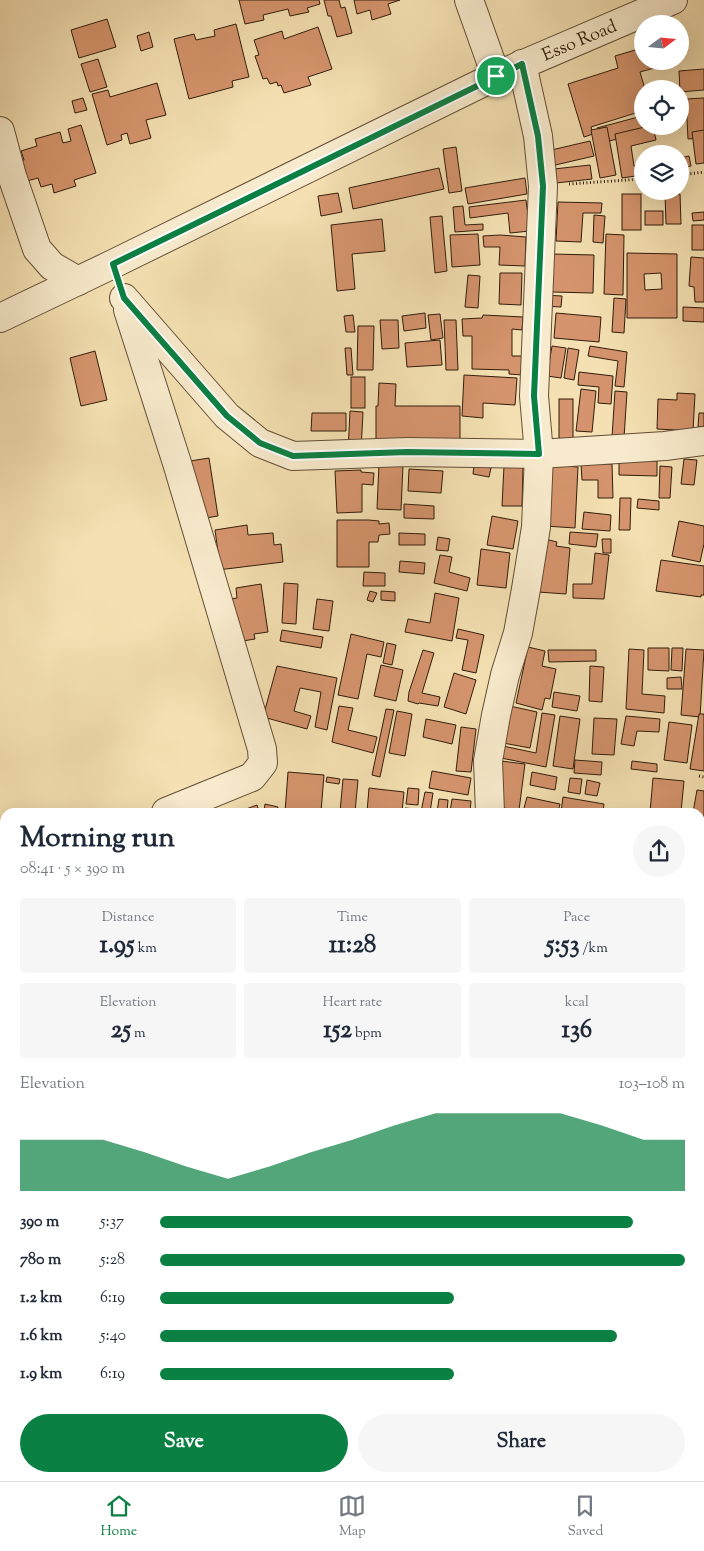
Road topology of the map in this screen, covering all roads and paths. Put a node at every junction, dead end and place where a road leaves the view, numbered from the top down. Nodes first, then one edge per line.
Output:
1 (470, 0) edge
2 (673, 0) edge
3 (522, 64) junction
4 (496, 76) junction
5 (0, 131) edge
6 (704, 172) edge
7 (689, 174) edge
8 (634, 180) edge
9 (543, 186) junction
10 (113, 264) junction
11 (78, 281) junction
12 (124, 298) junction
13 (0, 318) edge
14 (704, 441) edge
15 (539, 454) junction
16 (698, 776) dead end
17 (704, 777) edge
18 (176, 808) edge
19 (490, 808) edge

1 - 4 street
2 - 3 street, Esso Road
3 - 4 street, Esso Road
3 - 9 street
4 - 10 street, Esso Road
5 - 11 street
6 - 7 path
8 - 9 path
9 - 15 street
10 - 11 street, Esso Road
10 - 12 street
11 - 13 street, Esso Road
12 - 15 street
12 - 18 street
14 - 15 street
15 - 19 street
16 - 17 path

